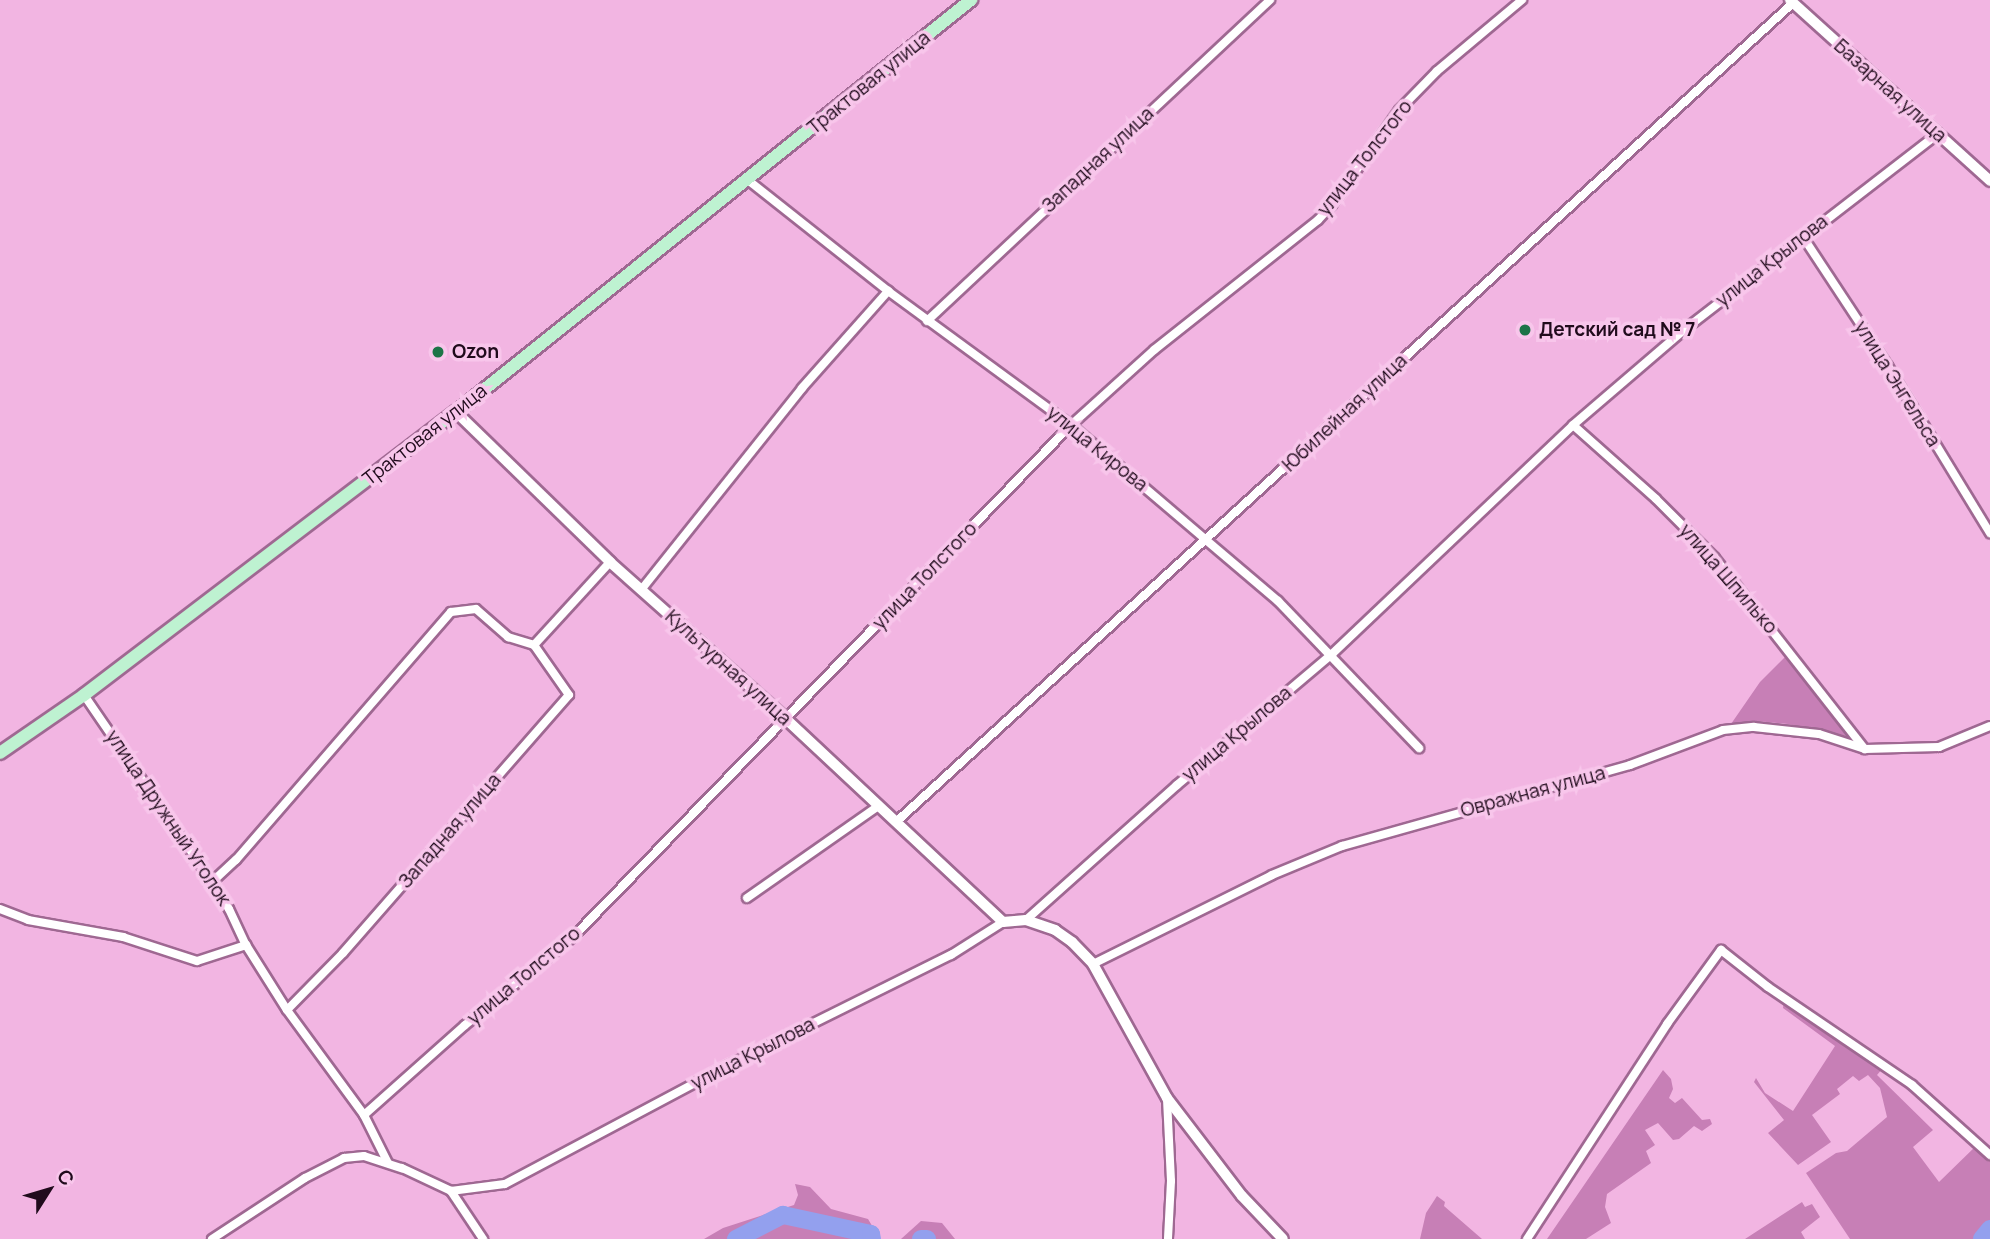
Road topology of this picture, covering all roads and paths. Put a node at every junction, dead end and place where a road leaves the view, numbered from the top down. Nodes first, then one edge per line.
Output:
1 (971, 0) edge
2 (1270, 0) edge
3 (1522, 0) edge
4 (1791, 1) edge
5 (1938, 134) junction
6 (748, 180) junction
7 (1990, 181) edge
8 (1803, 237) junction
9 (888, 292) junction
10 (927, 321) junction
11 (456, 412) junction
12 (1071, 425) junction
13 (1573, 425) junction
14 (1990, 533) edge
15 (1206, 540) junction
16 (610, 562) junction
17 (640, 590) junction
18 (534, 645) junction
19 (1332, 654) junction
20 (84, 695) junction
21 (786, 719) junction
22 (1990, 726) edge
23 (1419, 748) dead end
24 (1865, 749) junction
25 (0, 753) edge
26 (877, 807) junction
27 (896, 822) junction
28 (212, 883) junction
29 (747, 898) dead end
30 (0, 909) edge
31 (1026, 920) junction
32 (1003, 922) junction
33 (246, 945) junction
34 (1093, 964) junction
35 (287, 1010) junction
36 (1167, 1098) junction
37 (364, 1115) junction
38 (1990, 1155) edge
39 (388, 1164) junction
40 (451, 1191) junction
41 (212, 1239) edge
42 (484, 1239) edge
43 (1168, 1239) edge
44 (1283, 1239) edge
45 (1527, 1239) edge

1 - 6 main road, Трактовая улица
2 - 10 street, Западная улица
3 - 12 street, улица Толстого
4 - 5 street, Базарная улица
4 - 15 street, Юбилейная улица
5 - 7 street, Базарная улица
5 - 8 street, улица Крылова
6 - 9 street, улица Кирова
6 - 11 main road, Трактовая улица
8 - 13 street, улица Крылова
8 - 14 street, улица Энгельса
9 - 10 street, улица Кирова
9 - 17 street
10 - 12 street, улица Кирова
11 - 16 street, Культурная улица
11 - 20 main road, Трактовая улица
12 - 15 street, улица Кирова
12 - 21 street, улица Толстого
13 - 19 street, улица Крылова
13 - 24 street, улица Шпилько
15 - 19 street, улица Кирова
15 - 27 street, Юбилейная улица
16 - 17 street, Культурная улица
16 - 18 street
17 - 21 street, Культурная улица
18 - 28 street
18 - 35 street, Западная улица
19 - 23 street, улица Кирова
19 - 31 street, улица Крылова
20 - 25 main road, Трактовая улица
20 - 28 street, улица Дружный Уголок
21 - 26 street, Культурная улица
21 - 37 street, улица Толстого
22 - 24 street, Овражная улица
24 - 34 street, Овражная улица
26 - 27 street, Культурная улица
26 - 29 street
27 - 32 street, Культурная улица
28 - 33 street, улица Дружный Уголок
30 - 33 street
31 - 32 street, улица Крылова
31 - 34 street
32 - 40 street, улица Крылова
33 - 35 street, улица Дружный Уголок
34 - 36 street
35 - 37 street, улица Дружный Уголок
36 - 43 street
36 - 44 street
37 - 39 street
38 - 45 street
39 - 40 street
39 - 41 street
40 - 42 street

